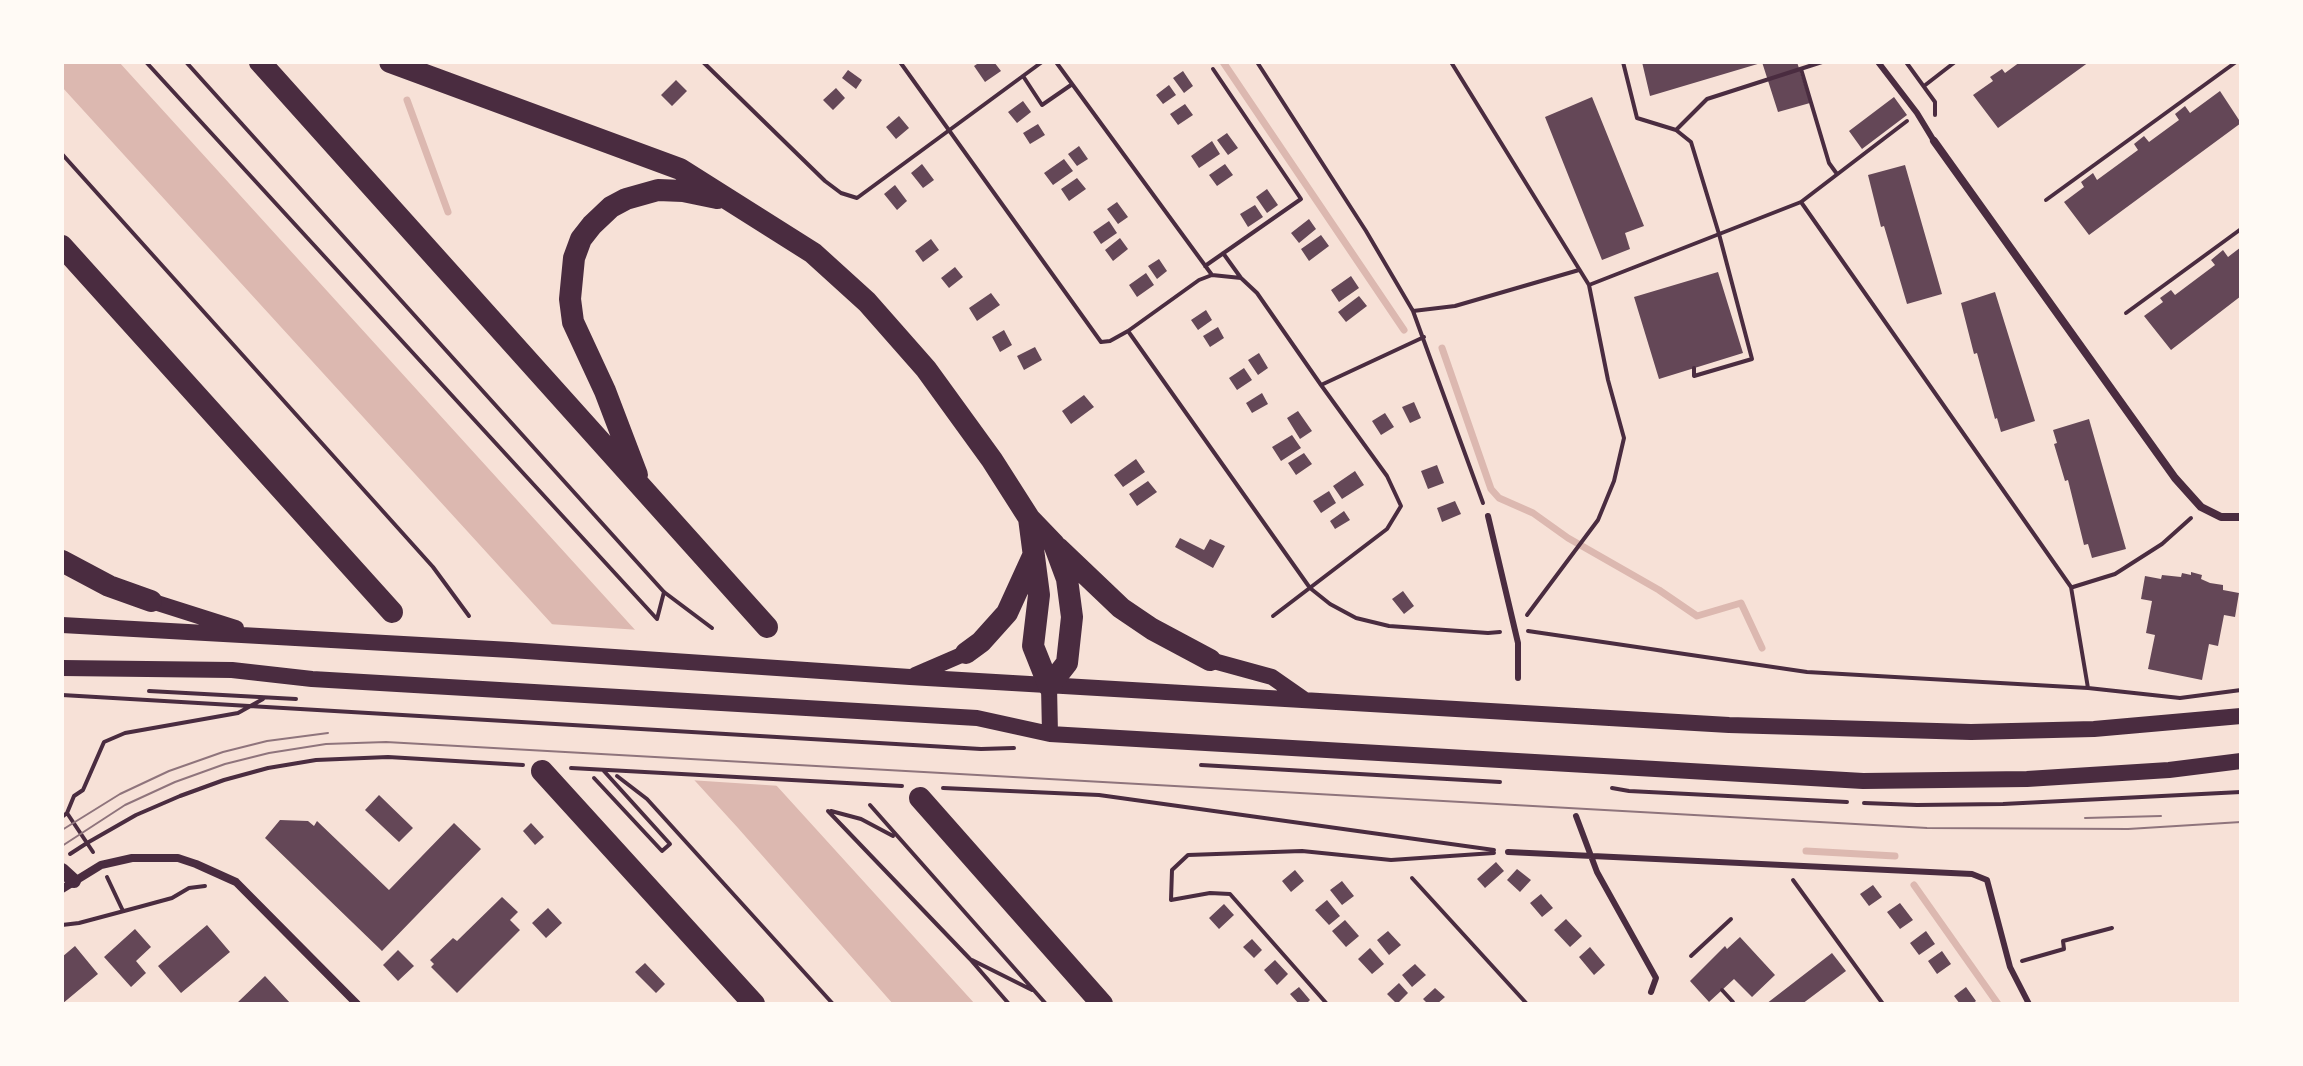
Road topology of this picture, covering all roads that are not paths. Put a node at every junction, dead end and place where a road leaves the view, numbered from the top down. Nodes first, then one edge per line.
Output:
1 (260, 62) edge
2 (390, 62) edge
3 (1878, 62) edge
4 (1934, 141) joint
5 (732, 201) junction
6 (62, 246) edge
7 (642, 488) junction
8 (1488, 516) road end
9 (2241, 517) edge
10 (1029, 518) junction
11 (1054, 544) junction
12 (1033, 555) junction
13 (62, 561) edge
14 (151, 601) joint
15 (392, 612) dead end
16 (62, 625) edge
17 (767, 627) dead end
18 (268, 637) junction
19 (966, 653) joint
20 (1210, 660) joint
21 (62, 668) edge
22 (910, 677) junction
23 (1518, 678) dead end
24 (1049, 686) junction
25 (1306, 701) junction
26 (2241, 716) edge
27 (1050, 734) junction
28 (2241, 761) edge
29 (543, 768) road end
30 (918, 791) road end
31 (1576, 816) dead end
32 (1508, 852) road end
33 (1589, 854) junction
34 (62, 870) edge
35 (68, 885) edge
36 (1651, 992) dead end
37 (357, 1004) edge
38 (754, 1004) edge
39 (1102, 1004) edge
40 (2029, 1004) edge

1 - 7 highway
2 - 5 highway
3 - 4 lane
4 - 9 street
5 - 7 highway
5 - 10 highway
6 - 15 highway
7 - 17 highway
8 - 23 lane
10 - 11 highway
10 - 12 highway
11 - 20 highway
11 - 24 highway
12 - 19 highway
12 - 24 highway
13 - 14 highway
14 - 18 main road
16 - 18 main road
18 - 22 main road
19 - 22 main road
20 - 25 main road
21 - 27 main road
22 - 24 main road
24 - 25 main road
24 - 27 main road
25 - 26 main road
27 - 28 main road
29 - 38 highway
30 - 39 highway
31 - 33 lane
32 - 33 lane
33 - 36 lane
33 - 40 lane
34 - 35 street
35 - 37 street

